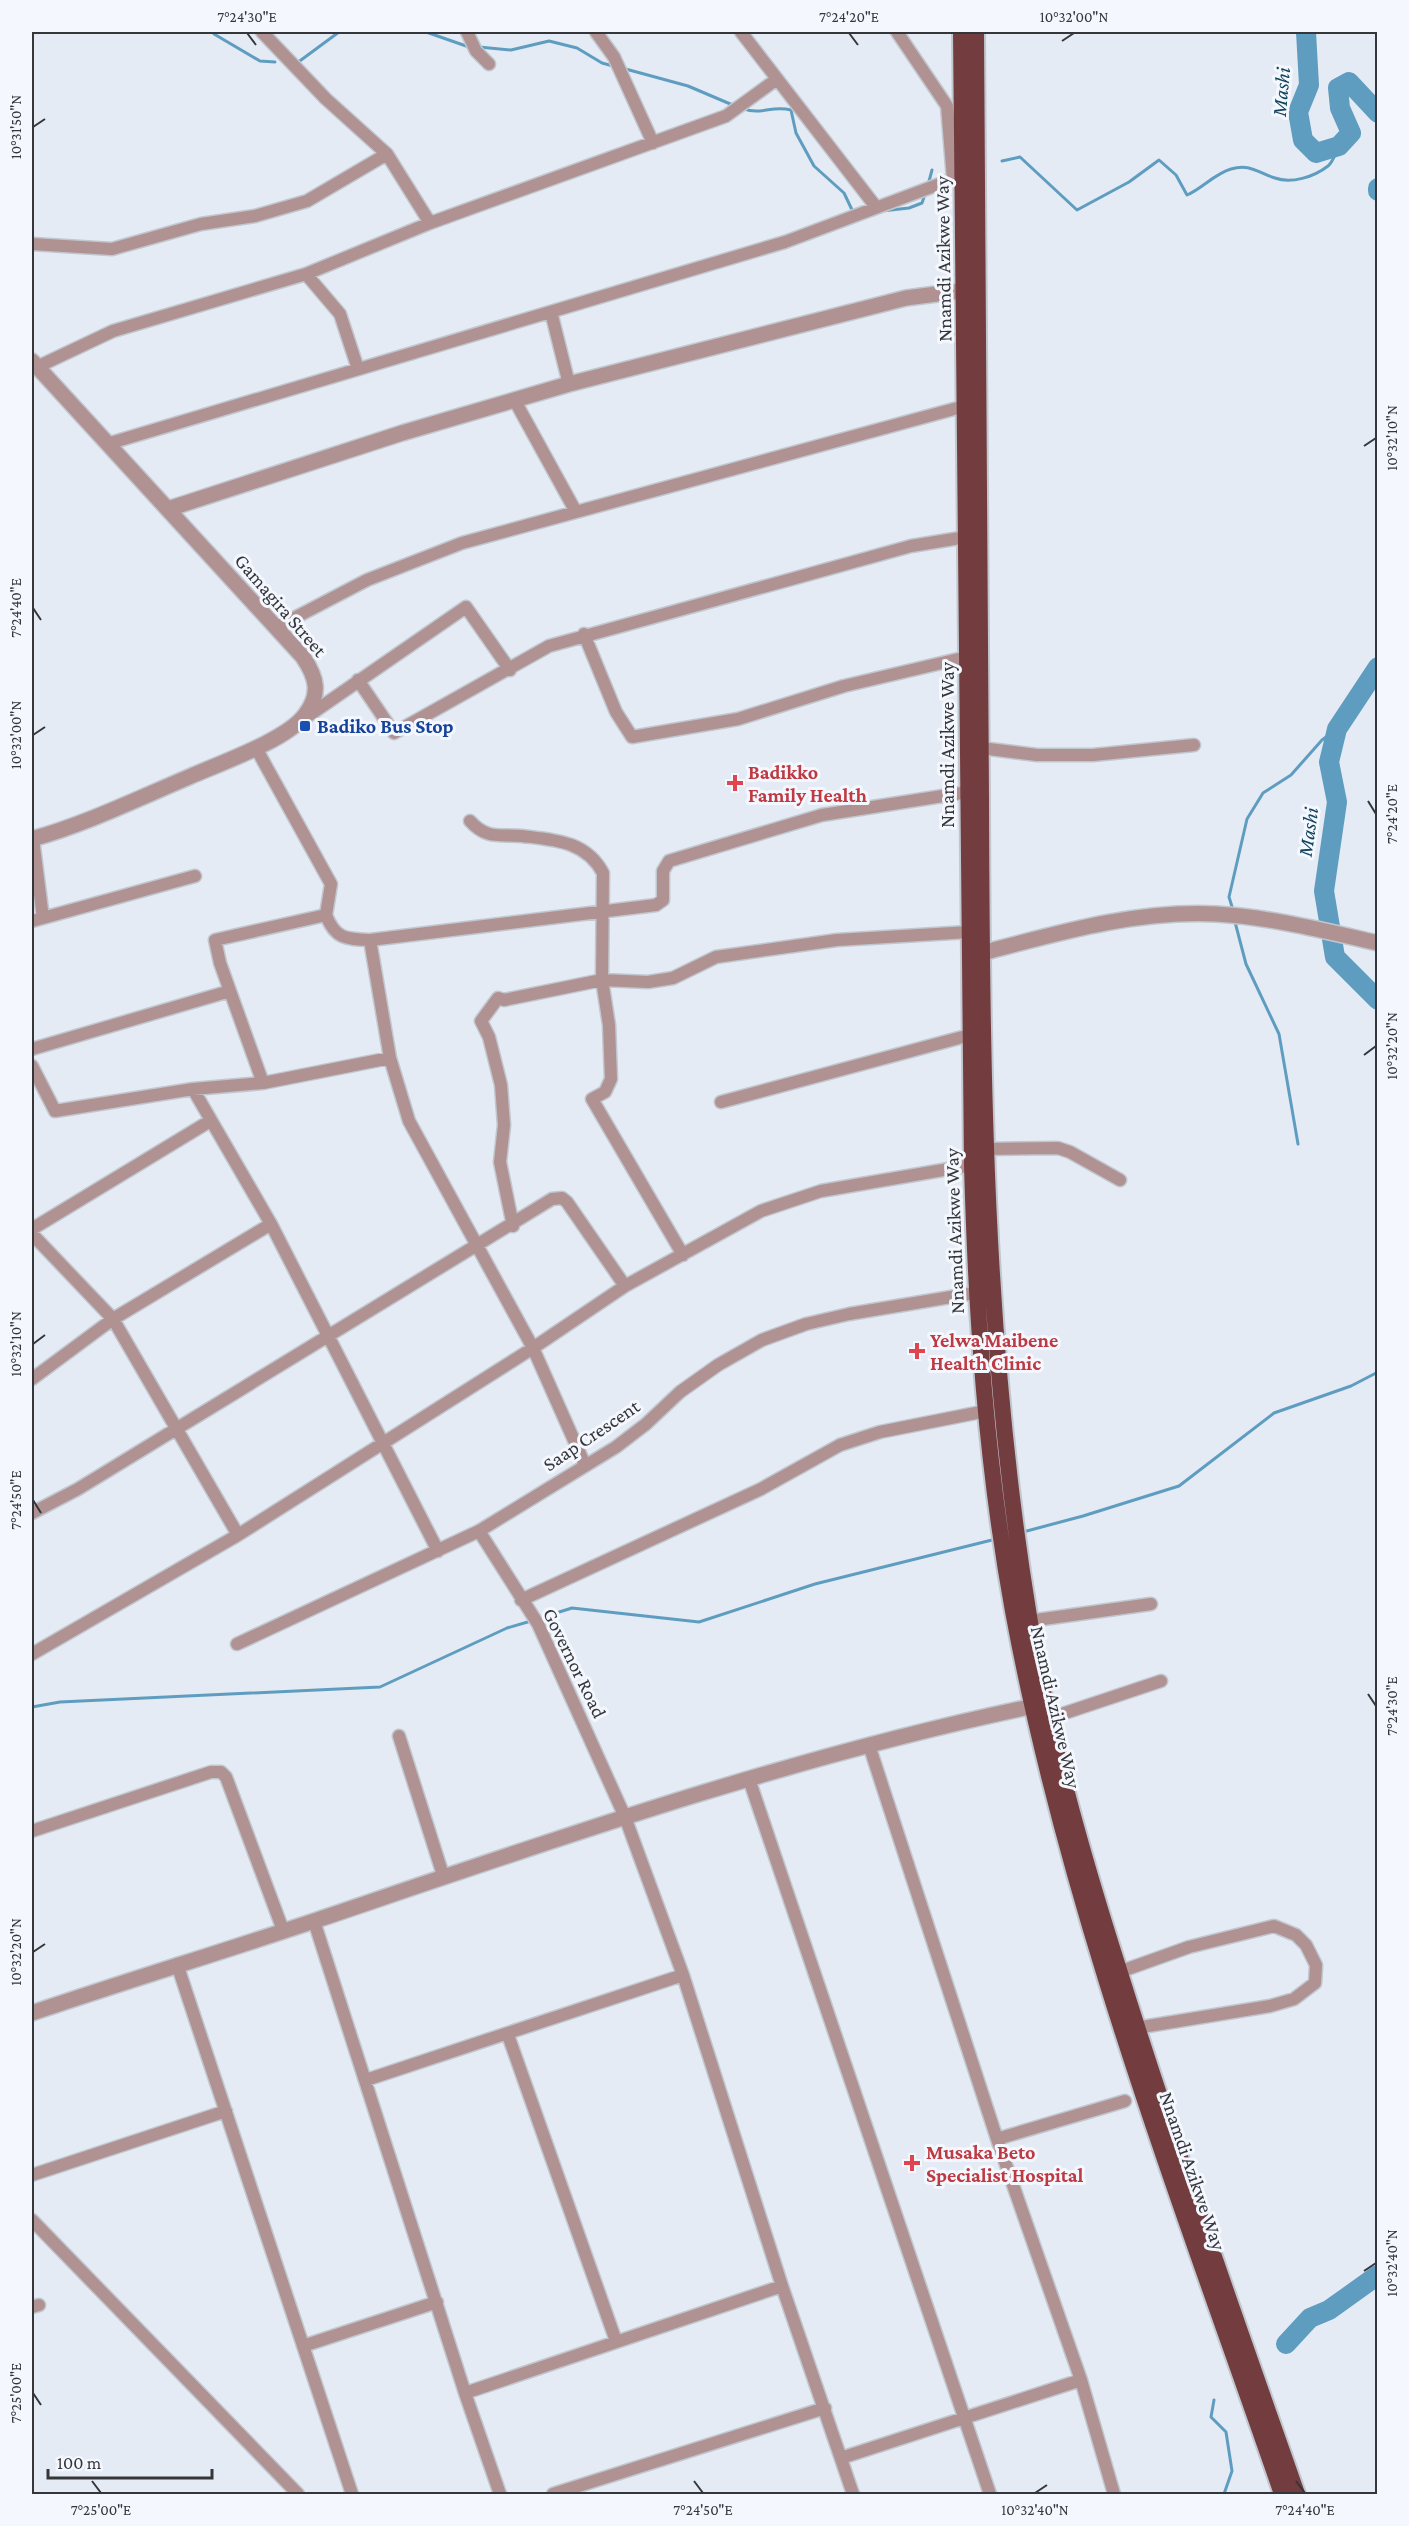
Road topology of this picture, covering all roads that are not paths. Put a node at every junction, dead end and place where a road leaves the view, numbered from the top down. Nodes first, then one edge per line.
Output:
1 (262, 32) edge
2 (468, 32) edge
3 (596, 32) edge
4 (741, 32) edge
5 (897, 32) edge
6 (961, 32) edge
7 (975, 32) edge
8 (489, 64) dead end
9 (777, 79) junction
10 (653, 143) junction
11 (387, 154) junction
12 (876, 207) junction
13 (430, 223) junction
14 (32, 244) edge
15 (306, 274) junction
16 (971, 289) junction
17 (551, 312) junction
18 (34, 364) edge
19 (358, 369) junction
20 (570, 384) junction
21 (515, 401) junction
22 (965, 406) junction
23 (107, 444) junction
24 (168, 508) junction
25 (576, 512) junction
26 (966, 537) junction
27 (277, 627) junction
28 (584, 634) junction
29 (967, 657) junction
30 (510, 670) junction
31 (358, 680) junction
32 (299, 723) junction
33 (1194, 745) dead end
34 (256, 748) junction
35 (981, 748) junction
36 (968, 792) junction
37 (470, 821) dead end
38 (32, 839) edge
39 (195, 876) dead end
40 (602, 909) junction
41 (326, 915) junction
42 (37, 920) edge
43 (969, 932) junction
44 (370, 940) junction
45 (1377, 943) edge
46 (982, 952) junction
47 (603, 980) junction
48 (230, 991) junction
49 (970, 1035) junction
50 (32, 1049) edge
51 (390, 1058) junction
52 (32, 1066) edge
53 (263, 1083) junction
54 (193, 1089) junction
55 (721, 1102) dead end
56 (210, 1121) junction
57 (986, 1149) junction
58 (972, 1165) junction
59 (1120, 1180) dead end
60 (271, 1224) junction
61 (513, 1226) junction
62 (32, 1229) edge
63 (32, 1234) edge
64 (477, 1245) junction
65 (682, 1255) junction
66 (625, 1286) junction
67 (975, 1293) junction
68 (113, 1319) junction
69 (328, 1334) junction
70 (533, 1348) junction
71 (32, 1379) edge
72 (986, 1412) junction
73 (178, 1428) junction
74 (384, 1441) junction
75 (585, 1465) junction
76 (32, 1513) edge
77 (479, 1531) junction
78 (238, 1535) junction
79 (438, 1551) junction
80 (520, 1600) junction
81 (1151, 1604) dead end
82 (1029, 1621) junction
83 (237, 1644) dead end
84 (32, 1654) edge
85 (1161, 1681) dead end
86 (1044, 1709) junction
87 (399, 1736) dead end
88 (869, 1745) junction
89 (749, 1779) junction
90 (625, 1817) junction
91 (32, 1832) edge
92 (443, 1875) junction
93 (314, 1921) junction
94 (283, 1930) junction
95 (177, 1964) junction
96 (1119, 1972) junction
97 (683, 1975) junction
98 (32, 2013) edge
99 (1136, 2028) junction
100 (508, 2035) junction
101 (366, 2080) junction
102 (1125, 2101) dead end
103 (226, 2111) junction
104 (997, 2139) junction
105 (32, 2175) edge
106 (32, 2220) edge
107 (782, 2286) junction
108 (437, 2302) junction
109 (616, 2341) junction
110 (303, 2346) junction
111 (1081, 2380) junction
112 (465, 2393) junction
113 (825, 2408) junction
114 (965, 2418) junction
115 (841, 2457) junction
116 (298, 2494) edge
117 (352, 2494) edge
118 (500, 2494) edge
119 (552, 2494) edge
120 (853, 2494) edge
121 (990, 2494) edge
122 (1114, 2494) edge
123 (1282, 2494) edge
124 (1297, 2494) edge

1 - 11 street
2 - 8 street
3 - 10 street
4 - 9 street
5 - 12 street
6 - 16 highway, Nnamdi Azikwe Way
7 - 16 highway, Nnamdi Azikwe Way
9 - 10 street
9 - 12 street
10 - 13 street
11 - 13 street
11 - 14 street
12 - 17 street
13 - 15 street
15 - 18 street
15 - 19 street
16 - 20 street
16 - 22 highway, Nnamdi Azikwe Way
16 - 35 highway, Nnamdi Azikwe Way
17 - 19 street
17 - 20 street
18 - 23 street, Gamagira Street
19 - 23 street
20 - 21 street
21 - 24 street
21 - 25 street
22 - 25 street
22 - 26 highway, Nnamdi Azikwe Way
23 - 24 street, Gamagira Street
24 - 27 street, Gamagira Street
25 - 27 street
26 - 28 street
26 - 29 highway, Nnamdi Azikwe Way
27 - 32 street, Gamagira Street
28 - 29 street
28 - 30 street
29 - 36 highway, Nnamdi Azikwe Way
30 - 31 street
30 - 31 street
31 - 32 street
32 - 34 street
33 - 35 street
34 - 38 street
34 - 41 street
35 - 46 highway, Nnamdi Azikwe Way
36 - 40 street
36 - 43 highway, Nnamdi Azikwe Way
37 - 40 street
38 - 42 street
39 - 42 street
40 - 44 street
40 - 47 street
41 - 44 street
41 - 48 street
43 - 47 street
43 - 49 highway, Nnamdi Azikwe Way
44 - 51 street
45 - 46 street
46 - 57 highway, Nnamdi Azikwe Way
47 - 61 street
47 - 65 street
48 - 50 street
48 - 53 street
49 - 55 street
49 - 58 highway, Nnamdi Azikwe Way
51 - 53 street
51 - 64 street
52 - 54 street
53 - 54 street
54 - 56 street
56 - 60 street
56 - 62 street
57 - 59 street
57 - 82 highway, Nnamdi Azikwe Way
58 - 65 street
58 - 67 highway, Nnamdi Azikwe Way
60 - 68 street
60 - 69 street
61 - 64 street
61 - 66 street
63 - 68 street
64 - 69 street
64 - 70 street
65 - 66 street
66 - 70 street
67 - 72 highway, Nnamdi Azikwe Way
67 - 75 street, Saap Crescent
68 - 71 street
68 - 73 street
69 - 73 street
69 - 74 street
70 - 74 street
70 - 75 street
72 - 80 street
72 - 86 highway, Nnamdi Azikwe Way
73 - 76 street
73 - 78 street
74 - 78 street
74 - 79 street
75 - 77 street, Saap Crescent
77 - 79 street, Saap Crescent
77 - 80 street, Governor Road
78 - 84 street
79 - 83 street, Saap Crescent
80 - 90 street, Governor Road
81 - 82 street
82 - 86 highway, Nnamdi Azikwe Way
85 - 86 street
86 - 88 street
86 - 96 highway, Nnamdi Azikwe Way
86 - 123 highway, Nnamdi Azikwe Way
87 - 92 street
88 - 89 street
88 - 104 street
89 - 90 street
89 - 114 street
90 - 92 street
90 - 97 street, Governor Road
91 - 94 street
92 - 93 street
93 - 94 street
93 - 101 street
94 - 95 street
95 - 98 street
95 - 103 street
96 - 99 highway, Nnamdi Azikwe Way
96 - 99 street
97 - 100 street
97 - 107 street, Governor Road
99 - 124 highway, Nnamdi Azikwe Way
100 - 101 street
100 - 109 street
101 - 108 street
102 - 104 street
103 - 105 street
103 - 110 street
104 - 111 street
106 - 116 street
107 - 109 street
107 - 113 street, Governor Road
108 - 110 street
108 - 112 street
109 - 112 street
110 - 117 street
111 - 114 street
111 - 122 street
112 - 118 street
113 - 115 street, Governor Road
113 - 119 street
114 - 115 street
114 - 121 street
115 - 120 street, Governor Road

